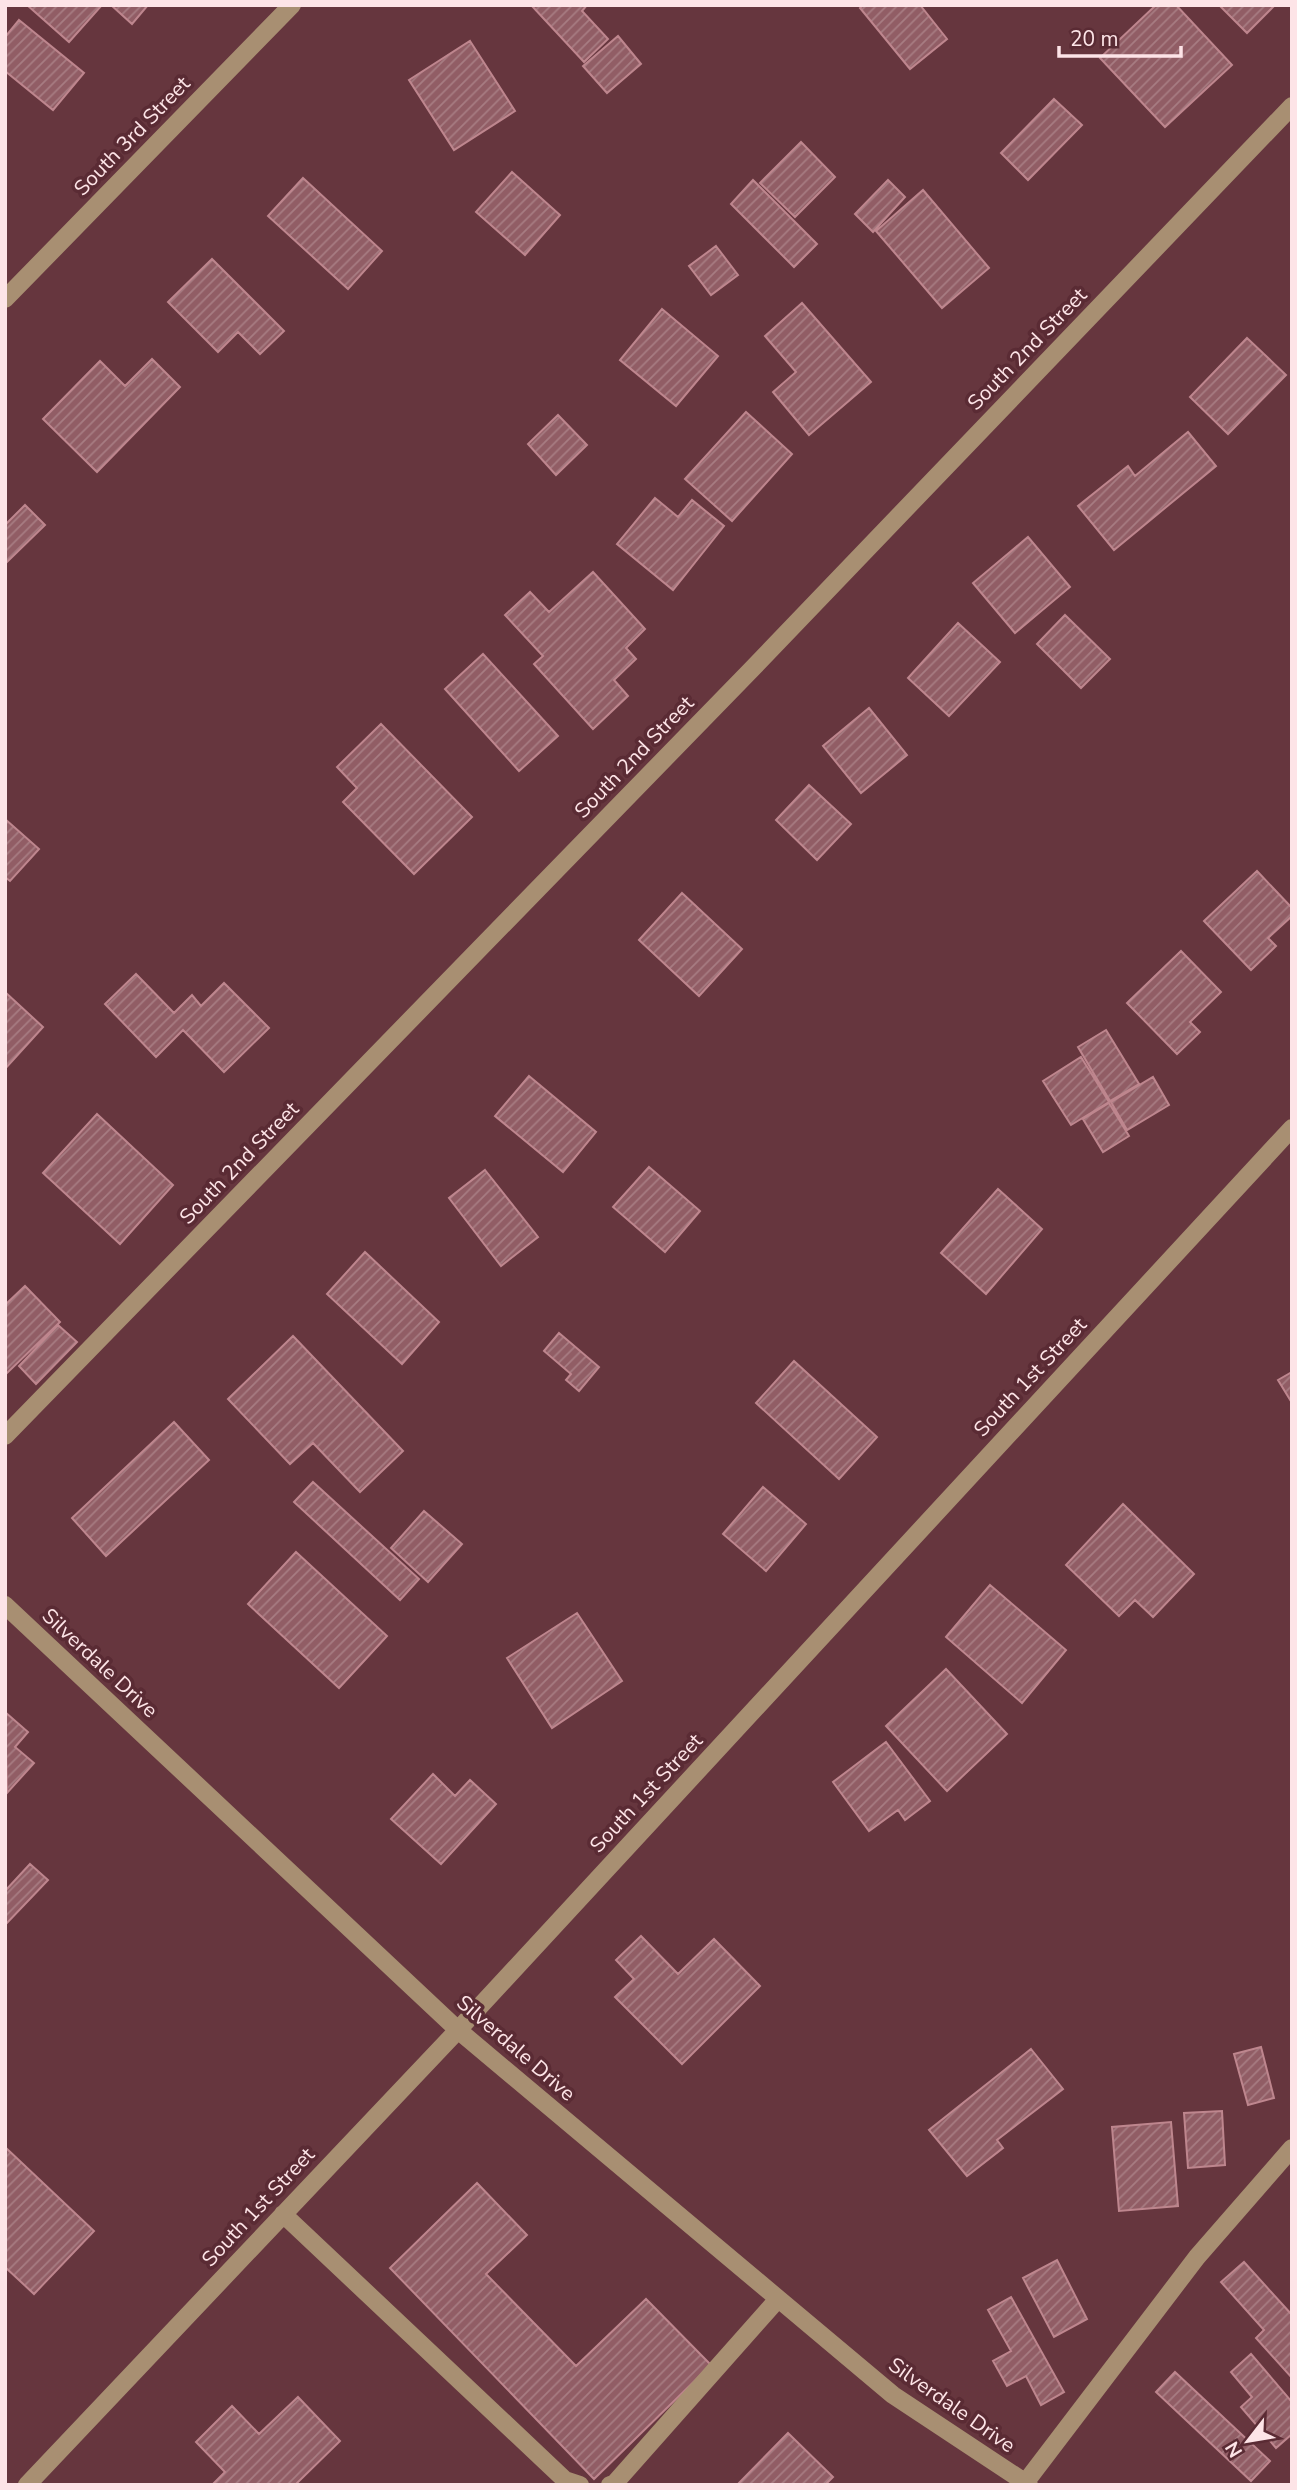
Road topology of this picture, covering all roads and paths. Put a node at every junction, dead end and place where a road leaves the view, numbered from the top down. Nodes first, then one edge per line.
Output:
1 (292, 5) edge
2 (1292, 106) edge
3 (5, 299) edge
4 (1292, 1128) edge
5 (5, 1436) edge
6 (5, 1605) edge
7 (458, 2030) junction
8 (1292, 2148) edge
9 (283, 2214) junction
10 (778, 2299) junction
11 (1028, 2484) edge
12 (27, 2485) edge
13 (580, 2485) edge
14 (610, 2485) edge

1 - 3 street, South 3rd Street
2 - 5 street, South 2nd Street
4 - 7 street, South 1st Street
6 - 7 street, Silverdale Drive
7 - 9 street, South 1st Street
7 - 10 street, Silverdale Drive
8 - 11 street
9 - 12 street, South 1st Street
9 - 13 street
10 - 11 street, Silverdale Drive
10 - 14 street

